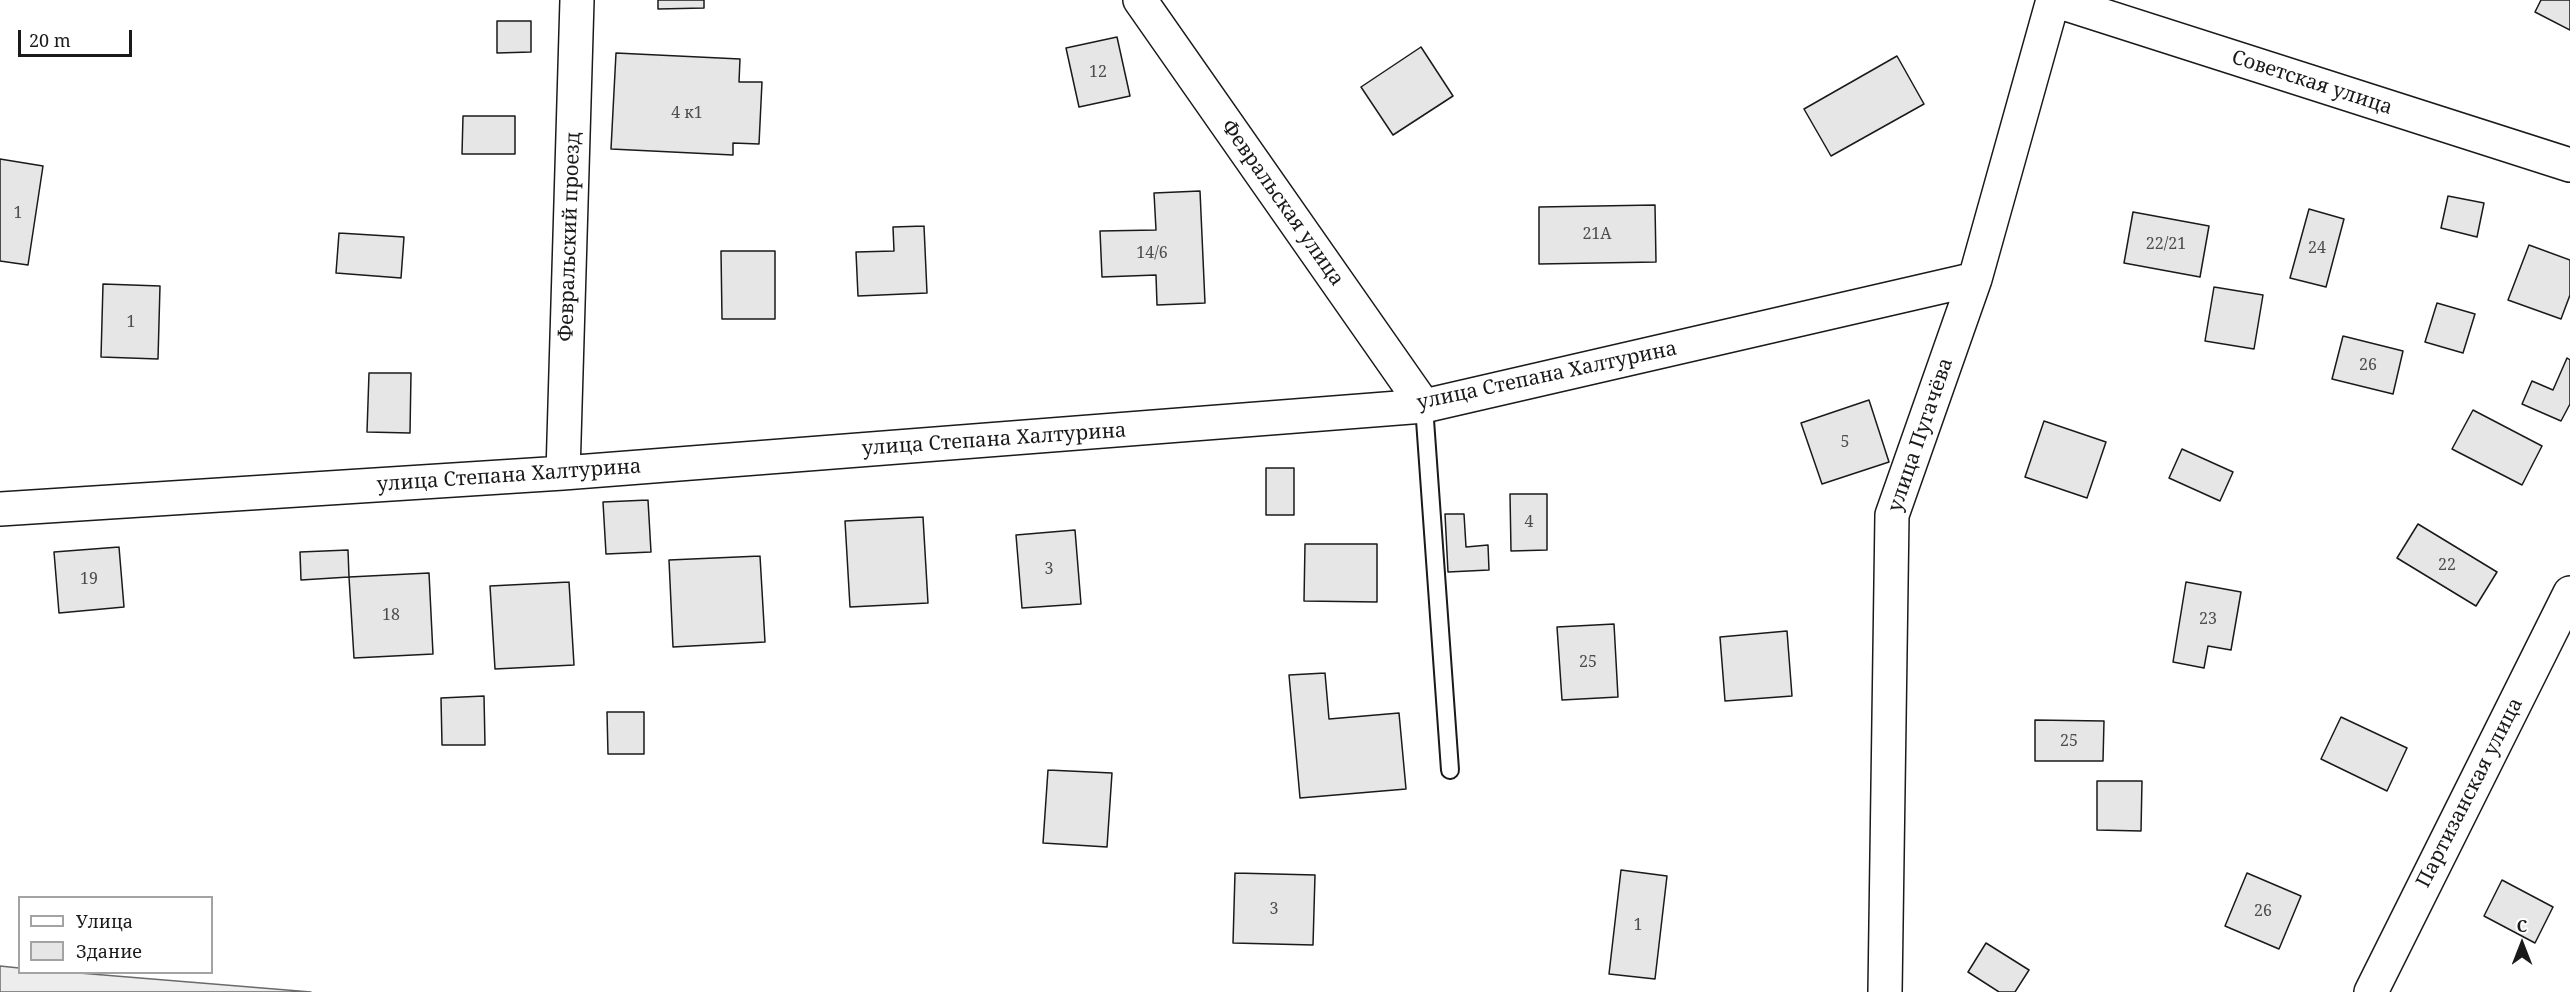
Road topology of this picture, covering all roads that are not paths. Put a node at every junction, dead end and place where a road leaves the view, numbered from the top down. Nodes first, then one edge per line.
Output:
1 (577, 0) edge
2 (1140, 0) edge
3 (2053, 0) edge
4 (2570, 165) edge
5 (1975, 279) junction
6 (1424, 406) junction
7 (562, 473) junction
8 (0, 509) edge
9 (2570, 593) edge
10 (1450, 770) dead end
11 (1885, 992) edge
12 (2371, 992) edge

1 - 7 street, Февральский проезд
2 - 6 street, Февральская улица
3 - 4 street, Советская улица
3 - 5 street, улица Пугачёва
5 - 6 street, улица Степана Халтурина
5 - 11 street, улица Пугачёва
6 - 7 street, улица Степана Халтурина
6 - 10 lane
7 - 8 street, улица Степана Халтурина
9 - 12 street, Партизанская улица

